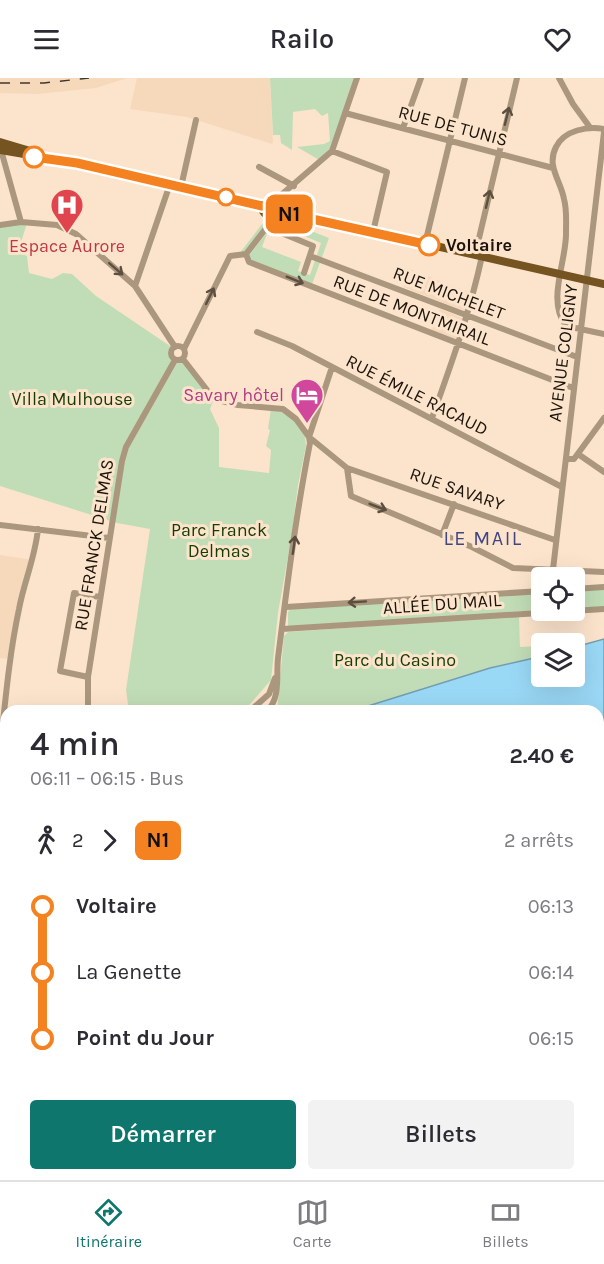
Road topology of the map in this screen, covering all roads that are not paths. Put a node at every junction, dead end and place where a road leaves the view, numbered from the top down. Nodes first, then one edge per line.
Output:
1 (357, 78) edge
2 (421, 78) edge
3 (465, 78) edge
4 (517, 78) edge
5 (559, 78) edge
6 (345, 113) junction
7 (196, 120) dead end
8 (589, 126) junction
9 (403, 128) junction
10 (604, 131) edge
11 (450, 141) junction
12 (0, 148) edge
13 (333, 151) junction
14 (498, 154) junction
15 (259, 167) dead end
16 (553, 168) junction
17 (170, 184) junction
18 (294, 186) junction
19 (181, 187) junction
20 (275, 204) junction
21 (262, 206) junction
22 (285, 213) junction
23 (271, 218) junction
24 (21, 222) junction
25 (0, 225) edge
26 (267, 227) junction
27 (373, 232) junction
28 (425, 244) junction
29 (246, 254) junction
30 (310, 256) junction
31 (478, 256) junction
32 (304, 273) dead end
33 (560, 274) junction
34 (586, 280) junction
35 (604, 284) edge
36 (135, 286) junction
37 (467, 315) junction
38 (581, 330) junction
39 (257, 332) dead end
40 (604, 334) edge
41 (459, 344) junction
42 (175, 347) junction
43 (184, 349) junction
44 (577, 357) junction
45 (183, 359) junction
46 (175, 360) junction
47 (332, 367) junction
48 (573, 388) junction
49 (432, 418) junction
50 (604, 418) edge
51 (309, 436) junction
52 (578, 454) junction
53 (566, 459) junction
54 (347, 468) junction
55 (604, 472) edge
56 (562, 487) junction
57 (454, 504) junction
58 (0, 525) edge
59 (38, 529) junction
60 (442, 535) junction
61 (110, 538) junction
62 (555, 540) junction
63 (552, 567) edge
64 (531, 569) edge
65 (585, 571) edge
66 (604, 572) edge
67 (604, 587) edge
68 (585, 588) edge
69 (531, 592) edge
70 (100, 597) junction
71 (286, 607) junction
72 (604, 609) edge
73 (585, 610) edge
74 (531, 613) edge
75 (282, 630) junction
76 (277, 669) junction
77 (88, 677) junction
78 (5, 705) edge
79 (88, 705) edge
80 (257, 705) edge
81 (271, 705) edge

1 - 6 street
2 - 9 street
3 - 11 street
14 -> 4 street
5 - 8 street
6 - 9 street, RUE DE TUNIS
6 - 13 street
7 - 19 street
8 - 10 street
8 - 16 street
9 - 11 street, RUE DE TUNIS
10 - 34 street, AVENUE COLIGNY
11 - 14 street, RUE DE TUNIS
11 - 28 street
12 - 17 main road
12 - 24 street
13 - 18 street
13 - 27 street
14 - 16 street, RUE DE TUNIS
31 -> 14 street
15 - 18 street
16 - 33 street
17 - 19 main road
17 - 36 street
18 - 20 street
19 - 21 main road
20 - 21 main road
20 - 22 main road
21 - 23 main road
22 - 23 main road
22 - 27 main road
23 - 26 street
24 - 25 street
24 -> 36 street
26 - 29 street
26 - 30 street
27 - 28 main road
28 - 31 main road
29 -> 41 street, RUE DE MONTMIRAIL
43 -> 29 street
30 - 32 street
30 - 37 street, RUE MICHELET
31 - 33 main road
31 - 37 street
33 - 34 main road
33 - 38 street
34 - 35 main road
34 - 38 street, AVENUE COLIGNY
36 - 42 street
37 - 41 street
37 - 44 street, RUE MICHELET
38 - 40 street
38 - 44 street, AVENUE COLIGNY
39 - 47 street, RUE ÉMILE RACAUD
41 - 48 street, RUE DE MONTMIRAIL
41 - 49 street
42 - 43 street
42 - 46 street
43 - 45 street
44 - 48 street, AVENUE COLIGNY
45 - 46 street
45 - 51 street
46 - 61 street, RUE FRANCK DELMAS
47 - 49 street, RUE ÉMILE RACAUD
47 - 51 street
48 - 53 street, AVENUE COLIGNY
49 - 56 street, RUE ÉMILE RACAUD
50 - 52 street
51 - 54 street
71 -> 51 street
52 - 53 street
52 - 55 street
53 - 56 street, AVENUE COLIGNY
54 - 57 street, RUE SAVARY
54 -> 60 street
56 - 62 street, AVENUE COLIGNY
57 - 60 street
57 - 62 street, RUE SAVARY
58 - 59 street
59 - 61 street
59 - 78 street
60 - 64 street
61 - 70 street, RUE FRANCK DELMAS
62 - 63 street, AVENUE COLIGNY
65 - 66 street
67 - 68 street
69 -> 71 street, ALLÉE DU MAIL
70 - 77 street, RUE FRANCK DELMAS
70 - 77 street
71 - 75 street
72 - 73 street, ALLÉE DU MAIL
74 - 75 street, ALLÉE DU MAIL
75 - 76 street
76 - 80 street
76 - 81 street
77 - 79 street, RUE FRANCK DELMAS

